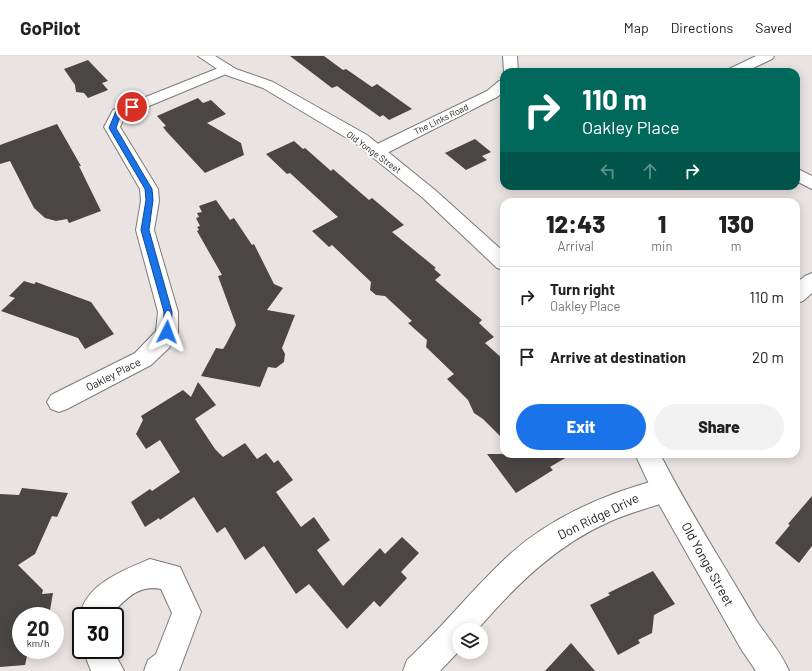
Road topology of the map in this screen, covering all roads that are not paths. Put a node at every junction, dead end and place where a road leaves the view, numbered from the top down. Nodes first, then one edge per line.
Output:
1 (205, 56) edge
2 (510, 56) edge
3 (767, 56) edge
4 (511, 68) edge
5 (742, 68) edge
6 (226, 69) junction
7 (500, 87) edge
8 (377, 151) junction
9 (800, 176) edge
10 (812, 184) edge
11 (500, 259) edge
12 (812, 281) edge
13 (800, 292) edge
14 (59, 402) dead end
15 (649, 458) edge
16 (665, 490) junction
17 (98, 607) edge
18 (101, 659) edge
19 (109, 671) edge
20 (159, 671) edge
21 (418, 671) edge
22 (774, 671) edge

1 - 6 street, Old Yonge Street
2 - 4 street
3 - 5 street
6 - 8 street, Old Yonge Street
6 - 14 street, Oakley Place
7 - 8 street, The Links Road
8 - 11 street, Old Yonge Street
9 - 10 street
12 - 13 street
15 - 16 street, Old Yonge Street
16 - 21 street, Don Ridge Drive
16 - 22 street, Old Yonge Street
17 - 20 street
18 - 19 street

